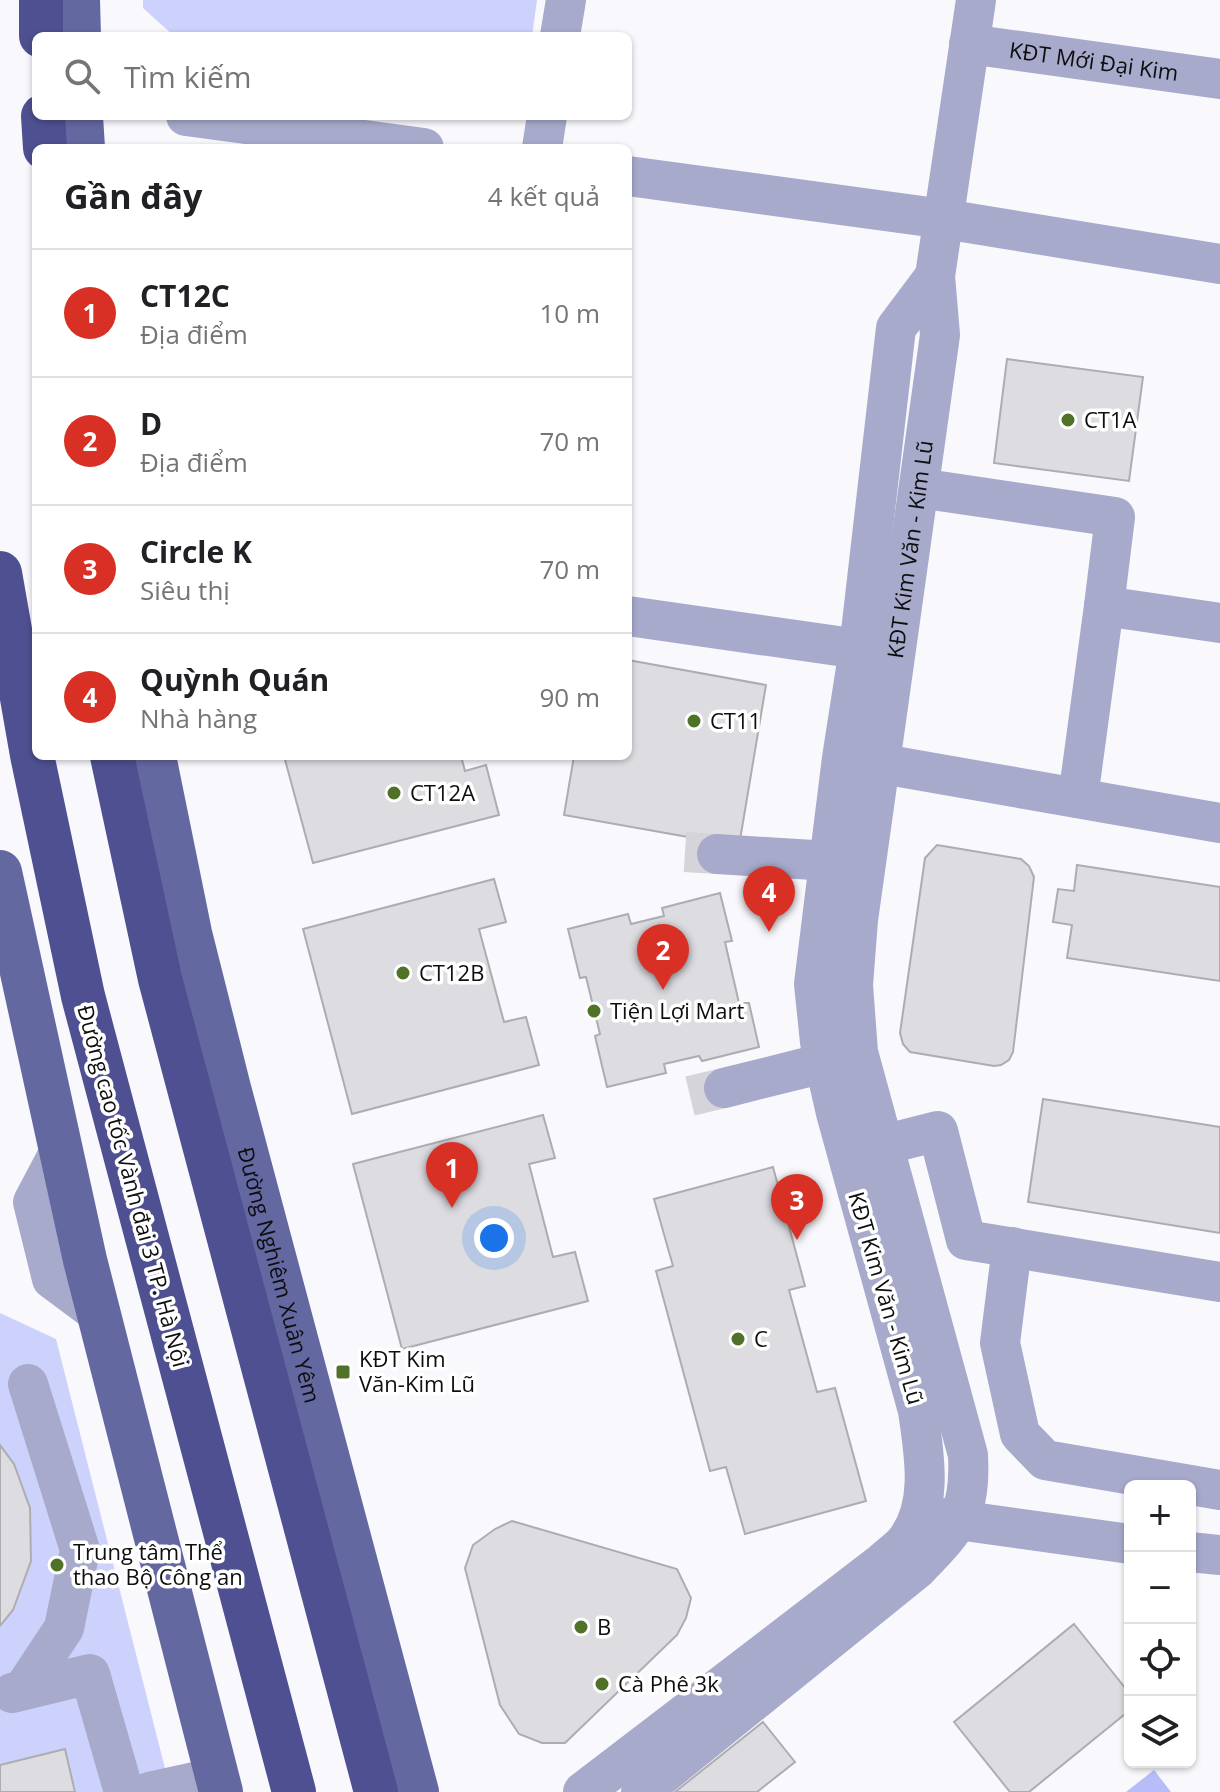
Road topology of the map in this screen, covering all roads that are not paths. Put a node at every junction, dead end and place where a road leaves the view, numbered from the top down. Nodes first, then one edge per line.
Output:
1 (41, 0) edge
2 (78, 0) edge
3 (566, 0) edge
4 (976, 0) edge
5 (41, 32) edge
6 (79, 32) edge
7 (561, 32) edge
8 (969, 44) junction
9 (1220, 79) edge
10 (43, 120) edge
11 (81, 120) edge
12 (216, 120) edge
13 (546, 120) edge
14 (45, 144) edge
15 (83, 144) edge
16 (394, 144) edge
17 (543, 144) edge
18 (632, 177) edge
19 (944, 219) junction
20 (1220, 264) edge
21 (935, 276) junction
22 (896, 328) junction
23 (940, 335) junction
24 (919, 488) junction
25 (0, 573) edge
26 (1104, 606) junction
27 (632, 617) edge
28 (1220, 623) edge
29 (859, 649) junction
30 (32, 755) edge
31 (33, 760) edge
32 (113, 760) edge
33 (155, 760) edge
34 (861, 760) junction
35 (1078, 798) junction
36 (1220, 823) edge
37 (717, 854) tunnel mouth
38 (829, 861) junction
39 (0, 872) edge
40 (840, 918) junction
41 (6, 928) edge
42 (824, 1063) junction
43 (724, 1088) tunnel mouth
44 (854, 1109) junction
45 (883, 1145) junction
46 (1012, 1247) junction
47 (1220, 1282) edge
48 (28, 1384) dead end
49 (1220, 1490) edge
50 (920, 1515) junction
51 (961, 1519) junction
52 (1124, 1543) edge
53 (1196, 1553) edge
54 (1220, 1555) edge
55 (768, 1668) junction
56 (12, 1693) edge
57 (219, 1785) edge
58 (124, 1792) edge
59 (149, 1792) edge
60 (294, 1792) edge
61 (376, 1792) edge
62 (417, 1792) edge
63 (583, 1792) edge
64 (641, 1792) edge

1 - 5 highway
2 - 6 main road
3 - 7 street
4 - 8 street
8 - 9 street, KĐT Mới Đại Kim
8 - 19 street
10 - 14 highway
11 - 15 main road
12 - 16 street
13 - 17 street
18 - 19 street
19 - 20 street
19 - 21 street
21 - 22 street
21 - 23 street, KĐT Kim Văn - Kim Lũ
22 - 23 street
22 - 29 street, KĐT Kim Văn - Kim Lũ
23 - 24 street, KĐT Kim Văn - Kim Lũ
24 - 26 street
24 - 34 street, KĐT Kim Văn - Kim Lũ
25 - 30 highway, Đường cao tốc Vành đai 3 TP. Hà Nội
26 - 28 street
26 - 35 street
27 - 29 street, KĐT Kim Văn - Kim Lũ
29 - 34 street, KĐT Kim Văn - Kim Lũ
31 - 60 highway, Đường cao tốc Vành đai 3 TP. Hà Nội
32 - 61 highway
33 - 62 main road, Đường Nghiêm Xuân Yêm
34 - 35 street
34 - 38 street, KĐT Kim Văn - Kim Lũ
34 - 40 street, KĐT Kim Văn - Kim Lũ
35 - 36 street
37 - 38 street
38 - 40 street, KĐT Kim Văn - Kim Lũ
39 - 41 main road
40 - 42 street, KĐT Kim Văn - Kim Lũ
40 - 44 street, KĐT Kim Văn - Kim Lũ
41 - 57 main road
42 - 43 street
42 - 44 street, KĐT Kim Văn - Kim Lũ
44 - 45 street, KĐT Kim Văn - Kim Lũ
44 - 50 street, KĐT Kim Văn - Kim Lũ
45 - 46 street
45 - 51 street, KĐT Kim Văn - Kim Lũ
46 - 47 street
46 - 49 street
48 - 56 street
50 - 51 street
50 - 55 street, KĐT Kim Văn - Kim Lũ
51 - 52 street
51 - 55 street, KĐT Kim Văn - Kim Lũ
53 - 54 street
55 - 63 street, KĐT Kim Văn - Kim Lũ
55 - 64 street, KĐT Kim Văn - Kim Lũ
56 - 58 street
57 - 59 street

